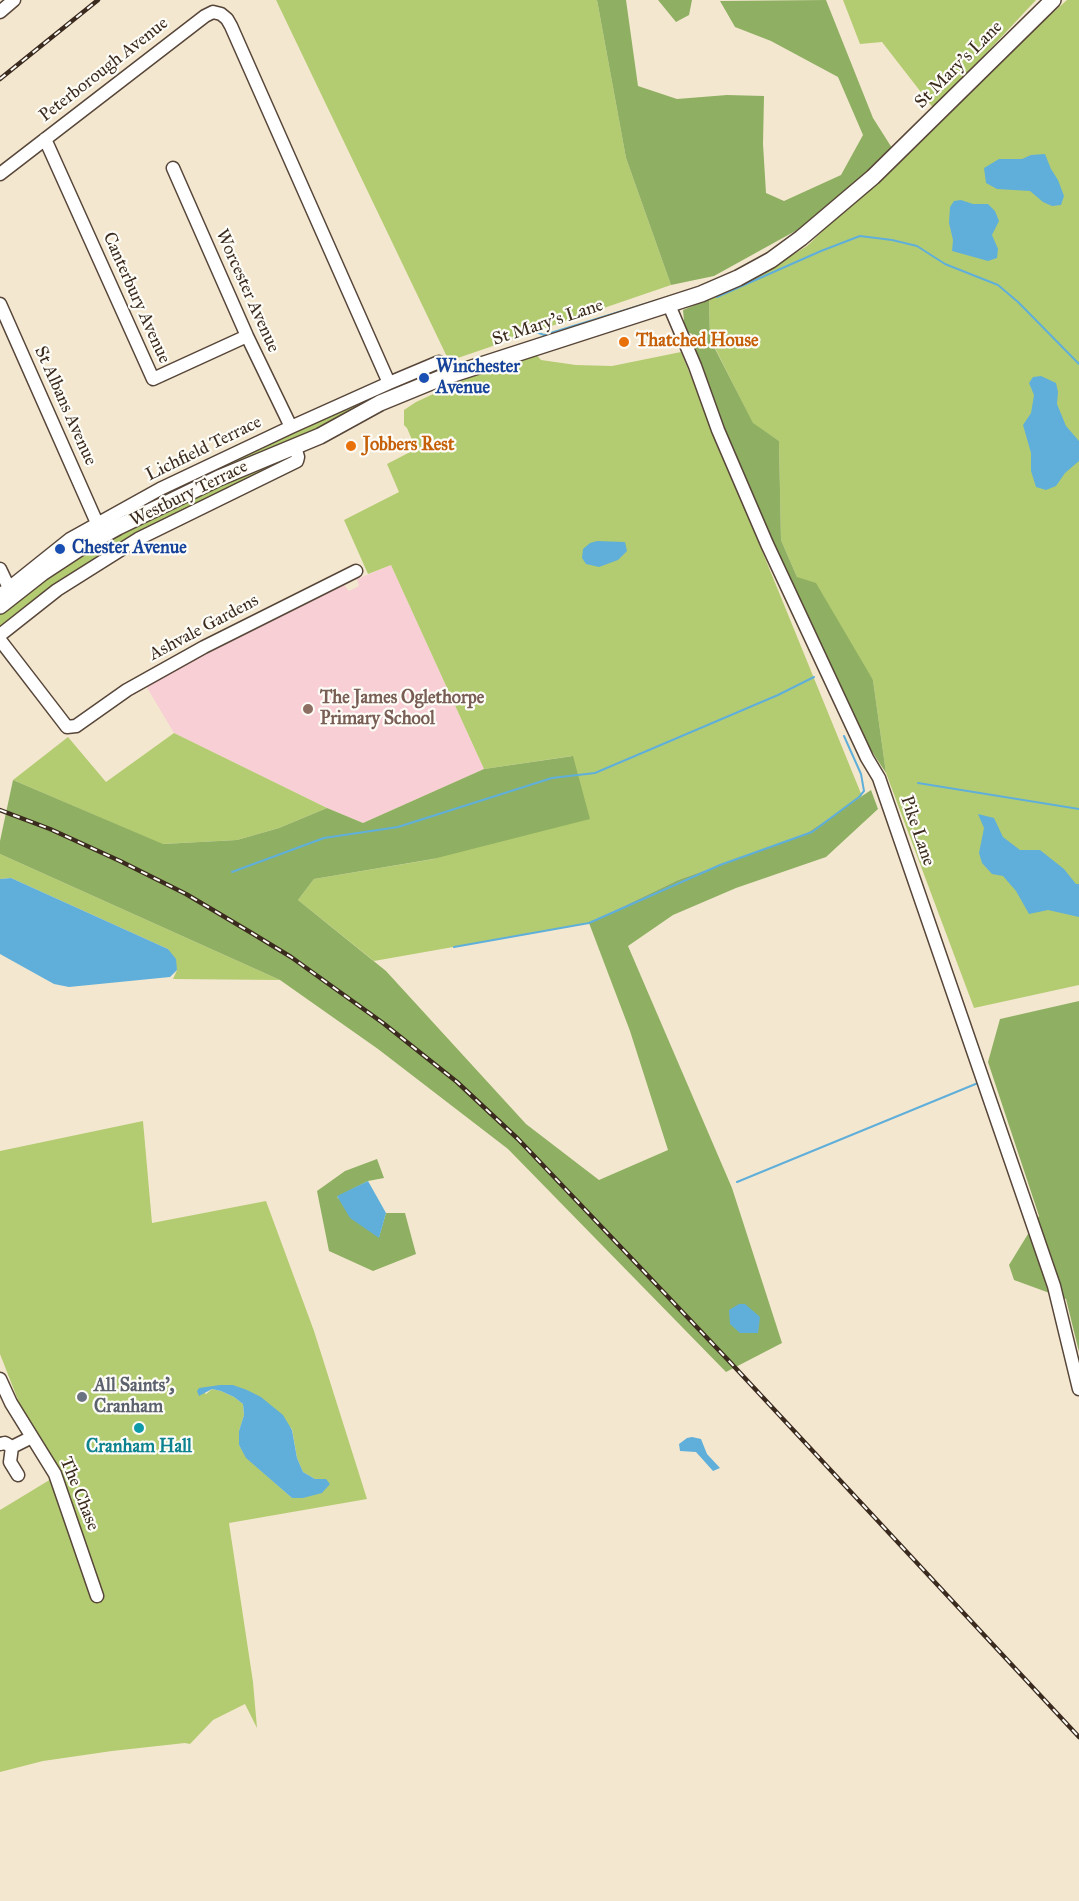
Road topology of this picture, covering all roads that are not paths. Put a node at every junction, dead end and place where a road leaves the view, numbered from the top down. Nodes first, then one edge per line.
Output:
1 (14, 0) edge
2 (1053, 0) edge
3 (0, 12) edge
4 (45, 139) junction
5 (173, 168) dead end
6 (0, 174) edge
7 (0, 304) edge
8 (669, 305) junction
9 (247, 336) junction
10 (439, 362) dead end
11 (389, 382) junction
12 (407, 384) junction
13 (291, 427) junction
14 (295, 447) junction
15 (97, 523) junction
16 (0, 569) edge
17 (356, 571) dead end
18 (5, 591) edge
19 (0, 606) edge
20 (0, 638) edge
21 (0, 1379) edge
22 (1079, 1389) edge
23 (32, 1437) junction
24 (6, 1445) edge
25 (18, 1475) dead end
26 (97, 1596) dead end

1 - 3 street
2 - 8 main road, St Mary's Lane
4 - 6 street, Peterborough Avenue
4 - 9 street, Canterbury Avenue
4 - 11 street, Peterborough Avenue
5 - 9 street, Worcester Avenue
7 - 15 street, St Albans Avenue
8 - 12 main road, St Mary's Lane
8 - 22 street, Pike Lane
9 - 13 street, Worcester Avenue
10 - 12 street, Lichfield Terrace
11 - 12 street, Lichfield Terrace
11 - 13 street, Lichfield Terrace
12 - 14 main road, St Mary's Lane
13 - 15 street, Lichfield Terrace
14 - 19 main road, St Mary's Lane
14 - 20 street, Westbury Terrace
15 - 18 street, Lichfield Terrace
16 - 18 street
17 - 20 street, Ashvale Gardens
21 - 23 street, The Chase
23 - 24 street
23 - 26 street, The Chase
24 - 25 street

